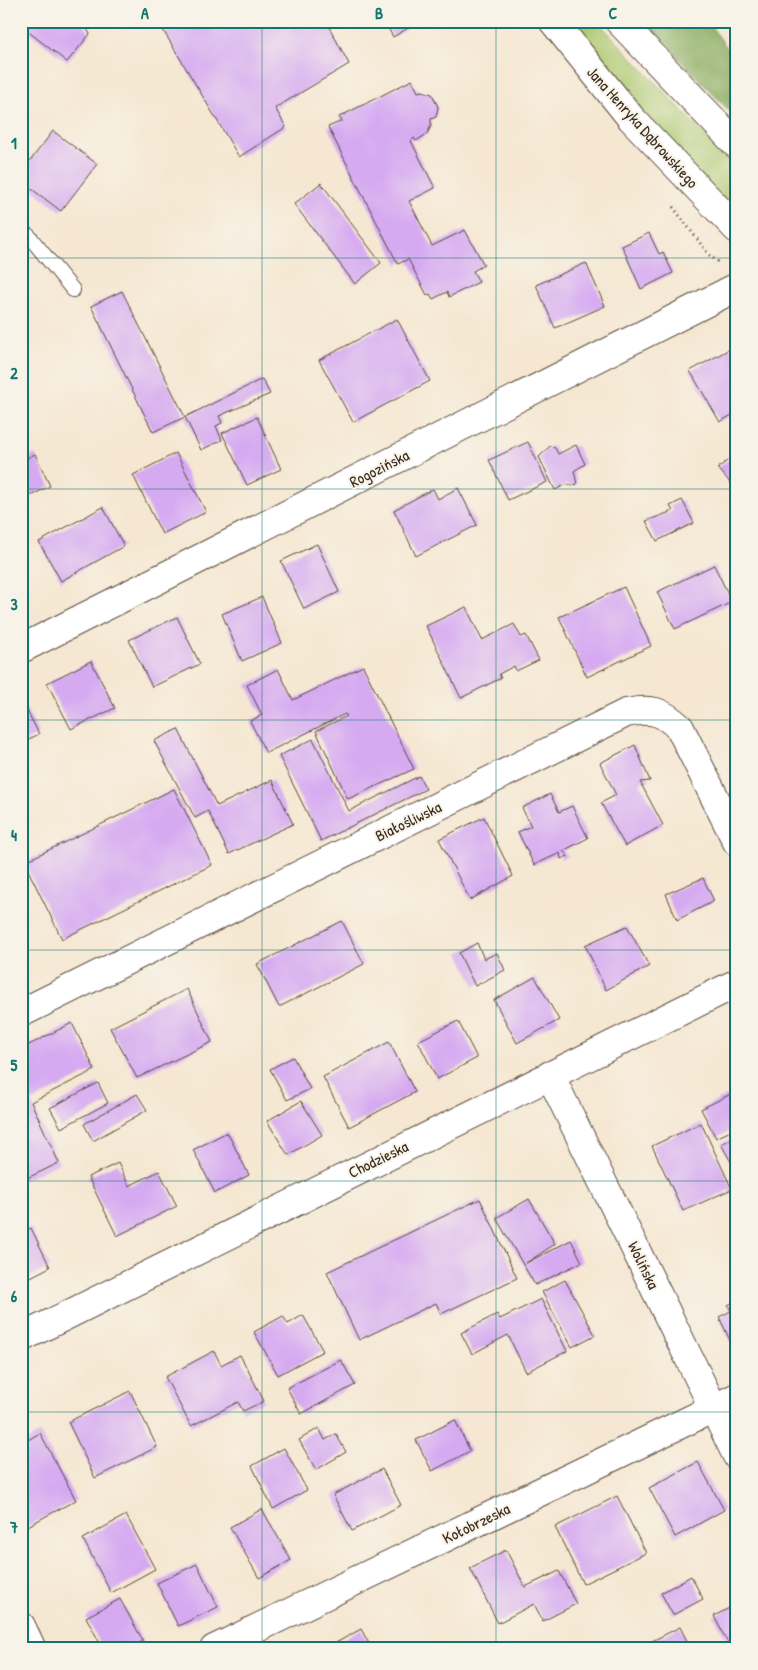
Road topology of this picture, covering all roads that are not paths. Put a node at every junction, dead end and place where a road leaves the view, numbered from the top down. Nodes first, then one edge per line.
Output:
1 (553, 21) edge
2 (619, 21) edge
3 (737, 144) edge
4 (737, 229) edge
5 (21, 231) edge
6 (737, 286) edge
7 (73, 290) dead end
8 (21, 649) edge
9 (737, 842) edge
10 (737, 983) edge
11 (21, 1013) edge
12 (550, 1075) junction
13 (21, 1338) edge
14 (725, 1403) edge
15 (737, 1456) edge
16 (21, 1626) edge
17 (32, 1649) edge
18 (214, 1649) edge

1 - 4 street, Jana Henryka Dąbrowskiego
2 - 3 street
5 - 7 lane
6 - 8 street, Rogozińska
9 - 11 street, Białośliwska
10 - 12 street, Chodzieska
12 - 13 street, Chodzieska
12 - 14 street, Wolińska
14 - 15 street, Wolińska
14 - 18 street, Kołobrzeska
16 - 17 street

